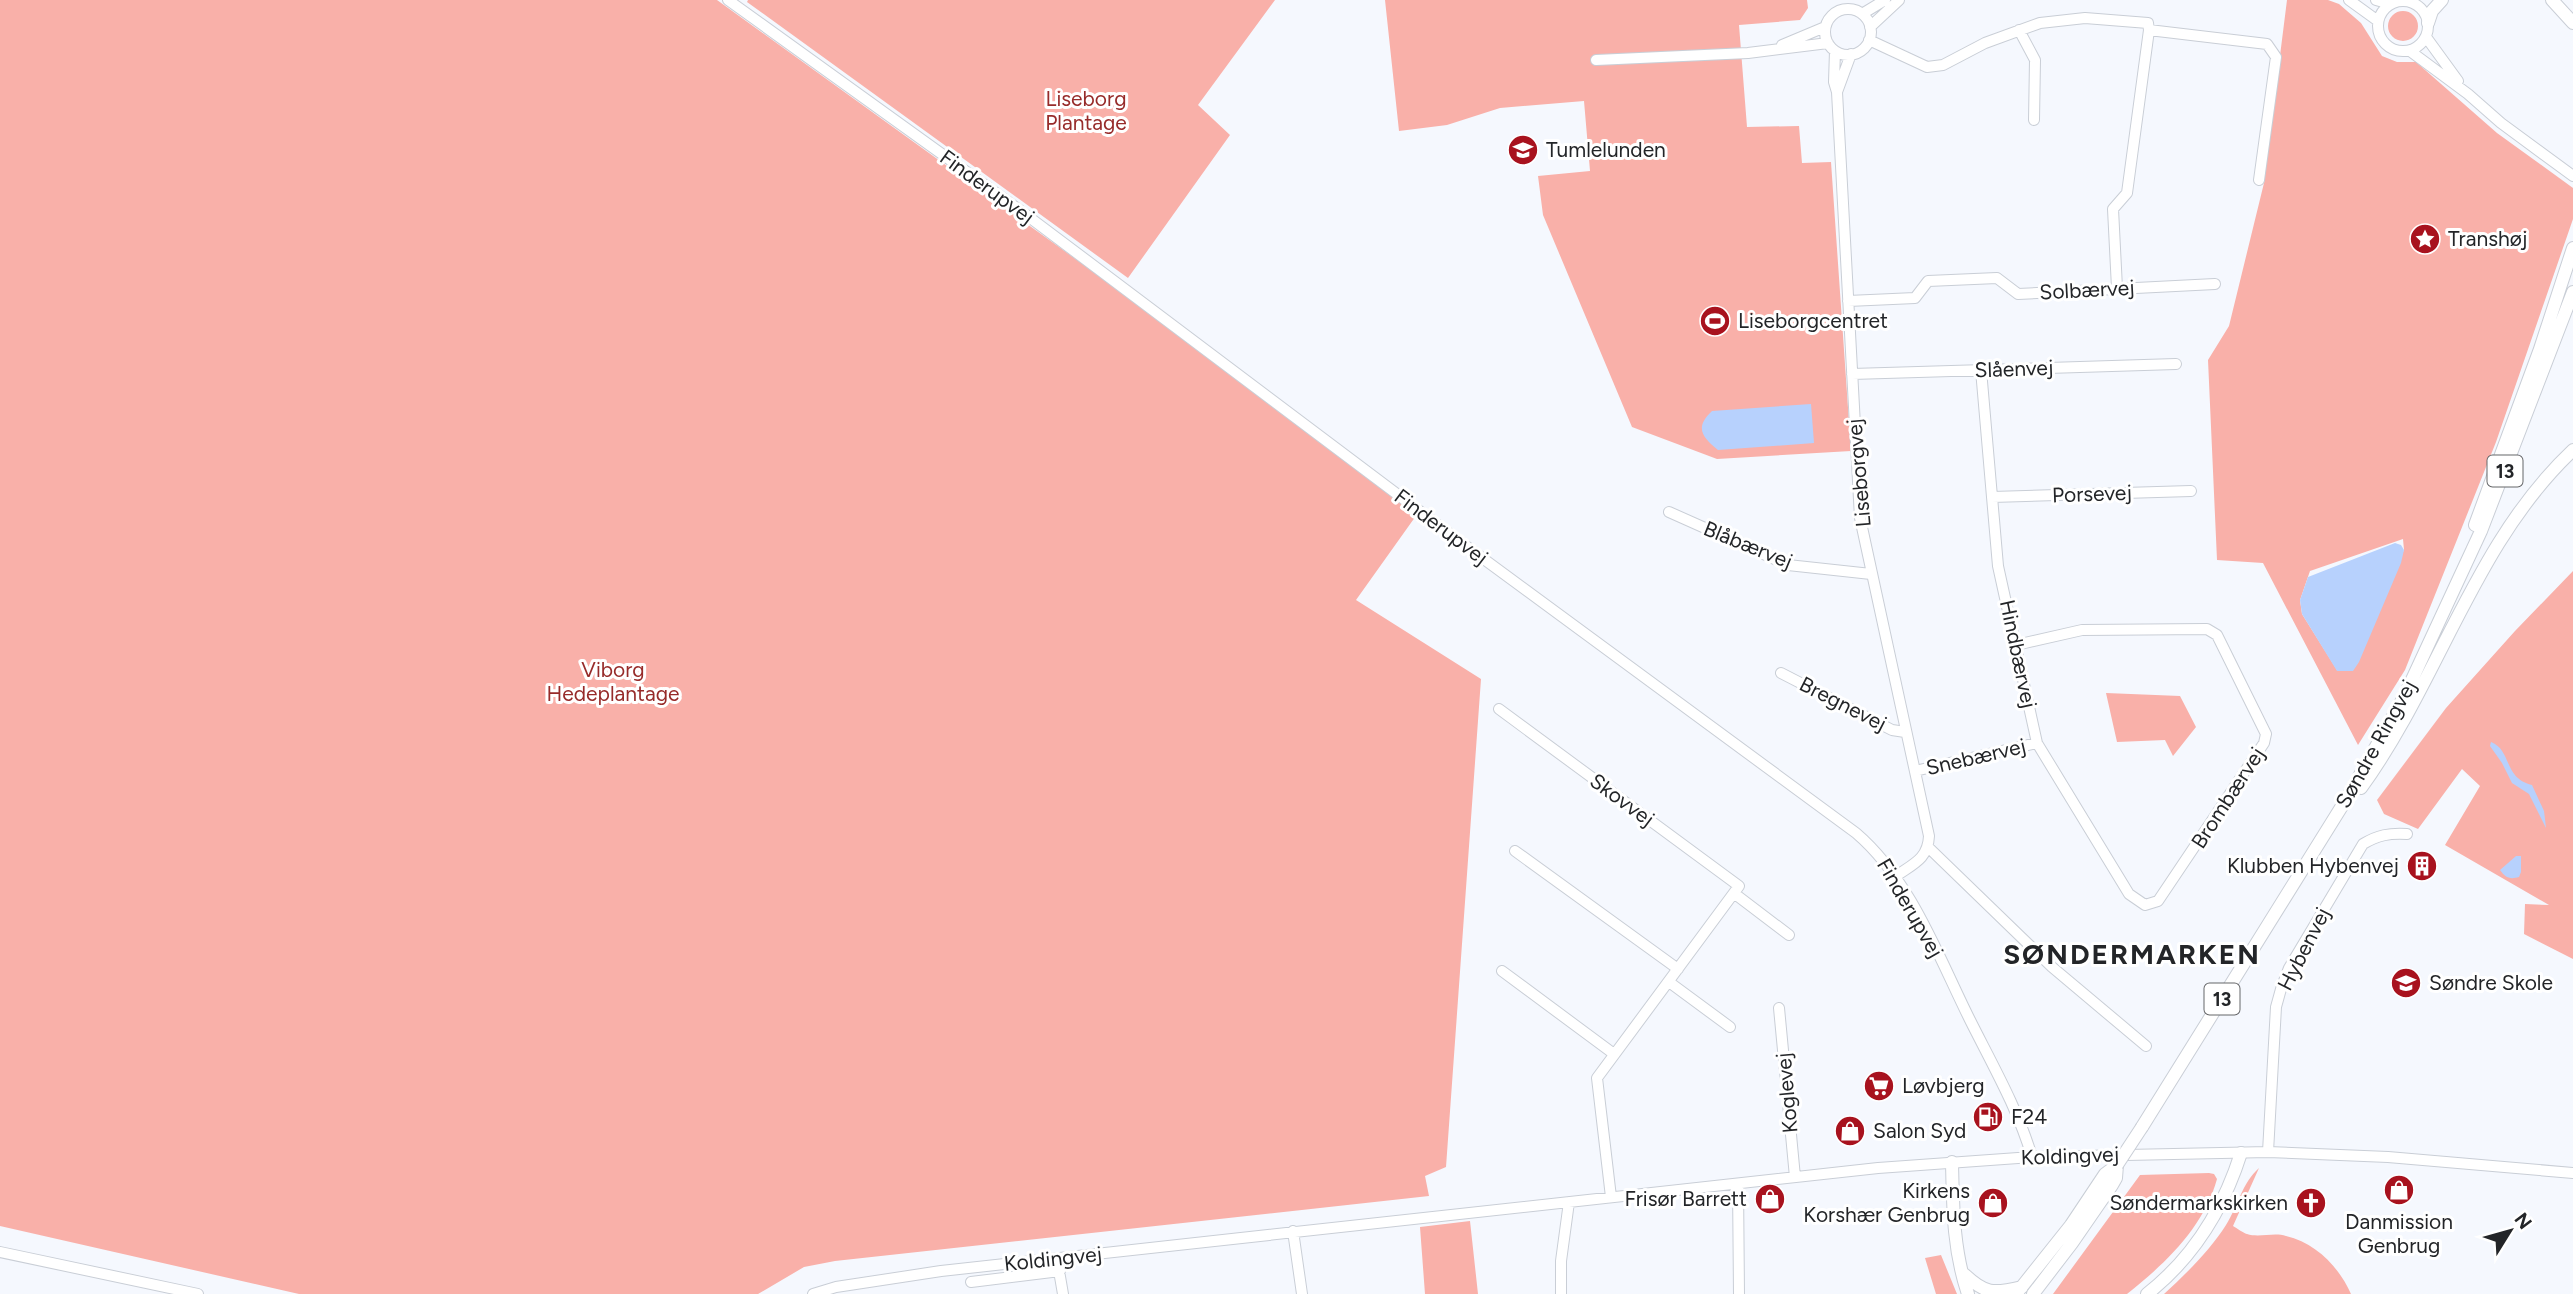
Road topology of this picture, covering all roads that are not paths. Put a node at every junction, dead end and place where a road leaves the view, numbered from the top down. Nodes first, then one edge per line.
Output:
1 (728, 0) edge
2 (1834, 0) edge
3 (1885, 0) edge
4 (1899, 0) edge
5 (2349, 0) edge
6 (2376, 0) edge
7 (2442, 0) edge
8 (2552, 0) edge
9 (2390, 4) junction
10 (1848, 5) edge
11 (1835, 13) junction
12 (1862, 14) junction
13 (2378, 22) junction
14 (2573, 23) edge
15 (1825, 27) junction
16 (1870, 27) junction
17 (2019, 30) junction
18 (2150, 30) junction
19 (2427, 30) junction
20 (1869, 40) junction
21 (1832, 47) junction
22 (1773, 49) junction
23 (2410, 51) junction
24 (1851, 54) junction
25 (1596, 60) dead end
26 (1837, 92) junction
27 (2468, 94) junction
28 (2034, 120) dead end
29 (2573, 176) edge
30 (2259, 180) dead end
31 (2573, 248) edge
32 (2215, 284) dead end
33 (2117, 288) junction
34 (2573, 292) edge
35 (1848, 301) junction
36 (2176, 364) dead end
37 (1981, 370) junction
38 (1852, 374) junction
39 (2573, 450) edge
40 (2191, 491) dead end
41 (1992, 497) junction
42 (1669, 512) dead end
43 (1871, 574) junction
44 (2016, 645) junction
45 (2429, 647) junction
46 (1782, 673) dead end
47 (1499, 709) dead end
48 (1905, 732) junction
49 (2037, 743) junction
50 (1914, 771) junction
51 (2407, 834) dead end
52 (1928, 848) junction
53 (1515, 852) dead end
54 (2302, 871) junction
55 (1896, 876) junction
56 (1735, 894) junction
57 (2145, 905) joint
58 (1788, 935) dead end
59 (1678, 969) junction
60 (1502, 971) dead end
61 (1669, 982) junction
62 (1779, 1008) dead end
63 (1730, 1027) dead end
64 (2146, 1046) dead end
65 (1615, 1054) junction
66 (2268, 1152) junction
67 (2241, 1153) junction
68 (2032, 1157) junction
69 (1952, 1162) junction
70 (2573, 1173) edge
71 (1795, 1177) junction
72 (1738, 1184) junction
73 (1611, 1197) junction
74 (1569, 1202) junction
75 (1293, 1231) junction
76 (0, 1252) edge
77 (1056, 1259) junction
78 (1060, 1271) junction
79 (1961, 1272) junction
80 (971, 1282) dead end
81 (2030, 1291) edge
82 (198, 1294) edge
83 (813, 1294) edge
84 (1063, 1294) edge
85 (1302, 1294) edge
86 (1561, 1294) edge
87 (1740, 1294) edge
88 (1968, 1294) edge
89 (2147, 1294) edge

1 - 55 street, Finderupvej
2 - 11 street
3 - 12 street
4 - 16 street
5 - 13 street
6 - 9 street
7 - 19 main road
8 - 14 main road
9 - 13 street
9 - 19 street
10 - 11 street
10 - 12 street
11 - 15 street
12 - 16 street
13 - 23 street
15 - 21 street
15 - 22 street
16 - 20 street
17 - 18 street
17 - 20 street
17 - 28 street
18 - 30 street
18 - 33 street
19 - 23 street
19 - 27 street
20 - 24 street
21 - 22 street
21 - 24 street
21 - 26 street, Liseborgvej
22 - 25 street
23 - 27 street
24 - 26 street, Liseborgvej
26 - 35 street, Liseborgvej
27 - 29 street
31 - 45 main road
32 - 33 street, Solbærvej
33 - 35 street, Solbærvej
34 - 45 main road, Søndre Ringvej / 13
35 - 38 street, Liseborgvej
36 - 37 street, Slåenvej
37 - 38 street, Slåenvej
37 - 41 street, Hindbærvej
38 - 43 street, Liseborgvej
39 - 54 main road
40 - 41 street, Porsevej
41 - 44 street, Hindbærvej
42 - 43 street, Blåbærvej
43 - 48 street, Liseborgvej
44 - 49 street, Hindbærvej
44 - 57 street, Brombærvej
45 - 54 main road, Søndre Ringvej / 13
46 - 48 street, Bregnevej
47 - 56 street, Skovvej
48 - 50 street, Liseborgvej
49 - 50 street, Snebærvej
49 - 57 street, Hindbærvej
50 - 52 street, Liseborgvej
51 - 66 street, Hybenvej
52 - 55 street
52 - 64 street
53 - 59 street
54 - 81 main road, Søndre Ringvej / 13, bridge
55 - 68 street, Finderupvej
56 - 58 street, Skovvej
56 - 59 street
59 - 61 street
60 - 65 street
61 - 63 street
61 - 65 street
62 - 71 street, Koglevej
65 - 73 street
66 - 67 street, Koldingvej
66 - 70 street, Koldingvej
67 - 68 street, Koldingvej
67 - 89 main road
68 - 69 street, Koldingvej
69 - 71 street, Koldingvej
69 - 79 main road
71 - 72 street, Koldingvej
72 - 73 street, Koldingvej
72 - 87 street
73 - 74 street, Koldingvej
74 - 75 street, Koldingvej
74 - 86 street
75 - 77 street, Koldingvej
75 - 85 street
76 - 82 street
77 - 78 street
77 - 83 street, Koldingvej
78 - 80 street
78 - 84 street
79 - 81 main road
79 - 88 main road

